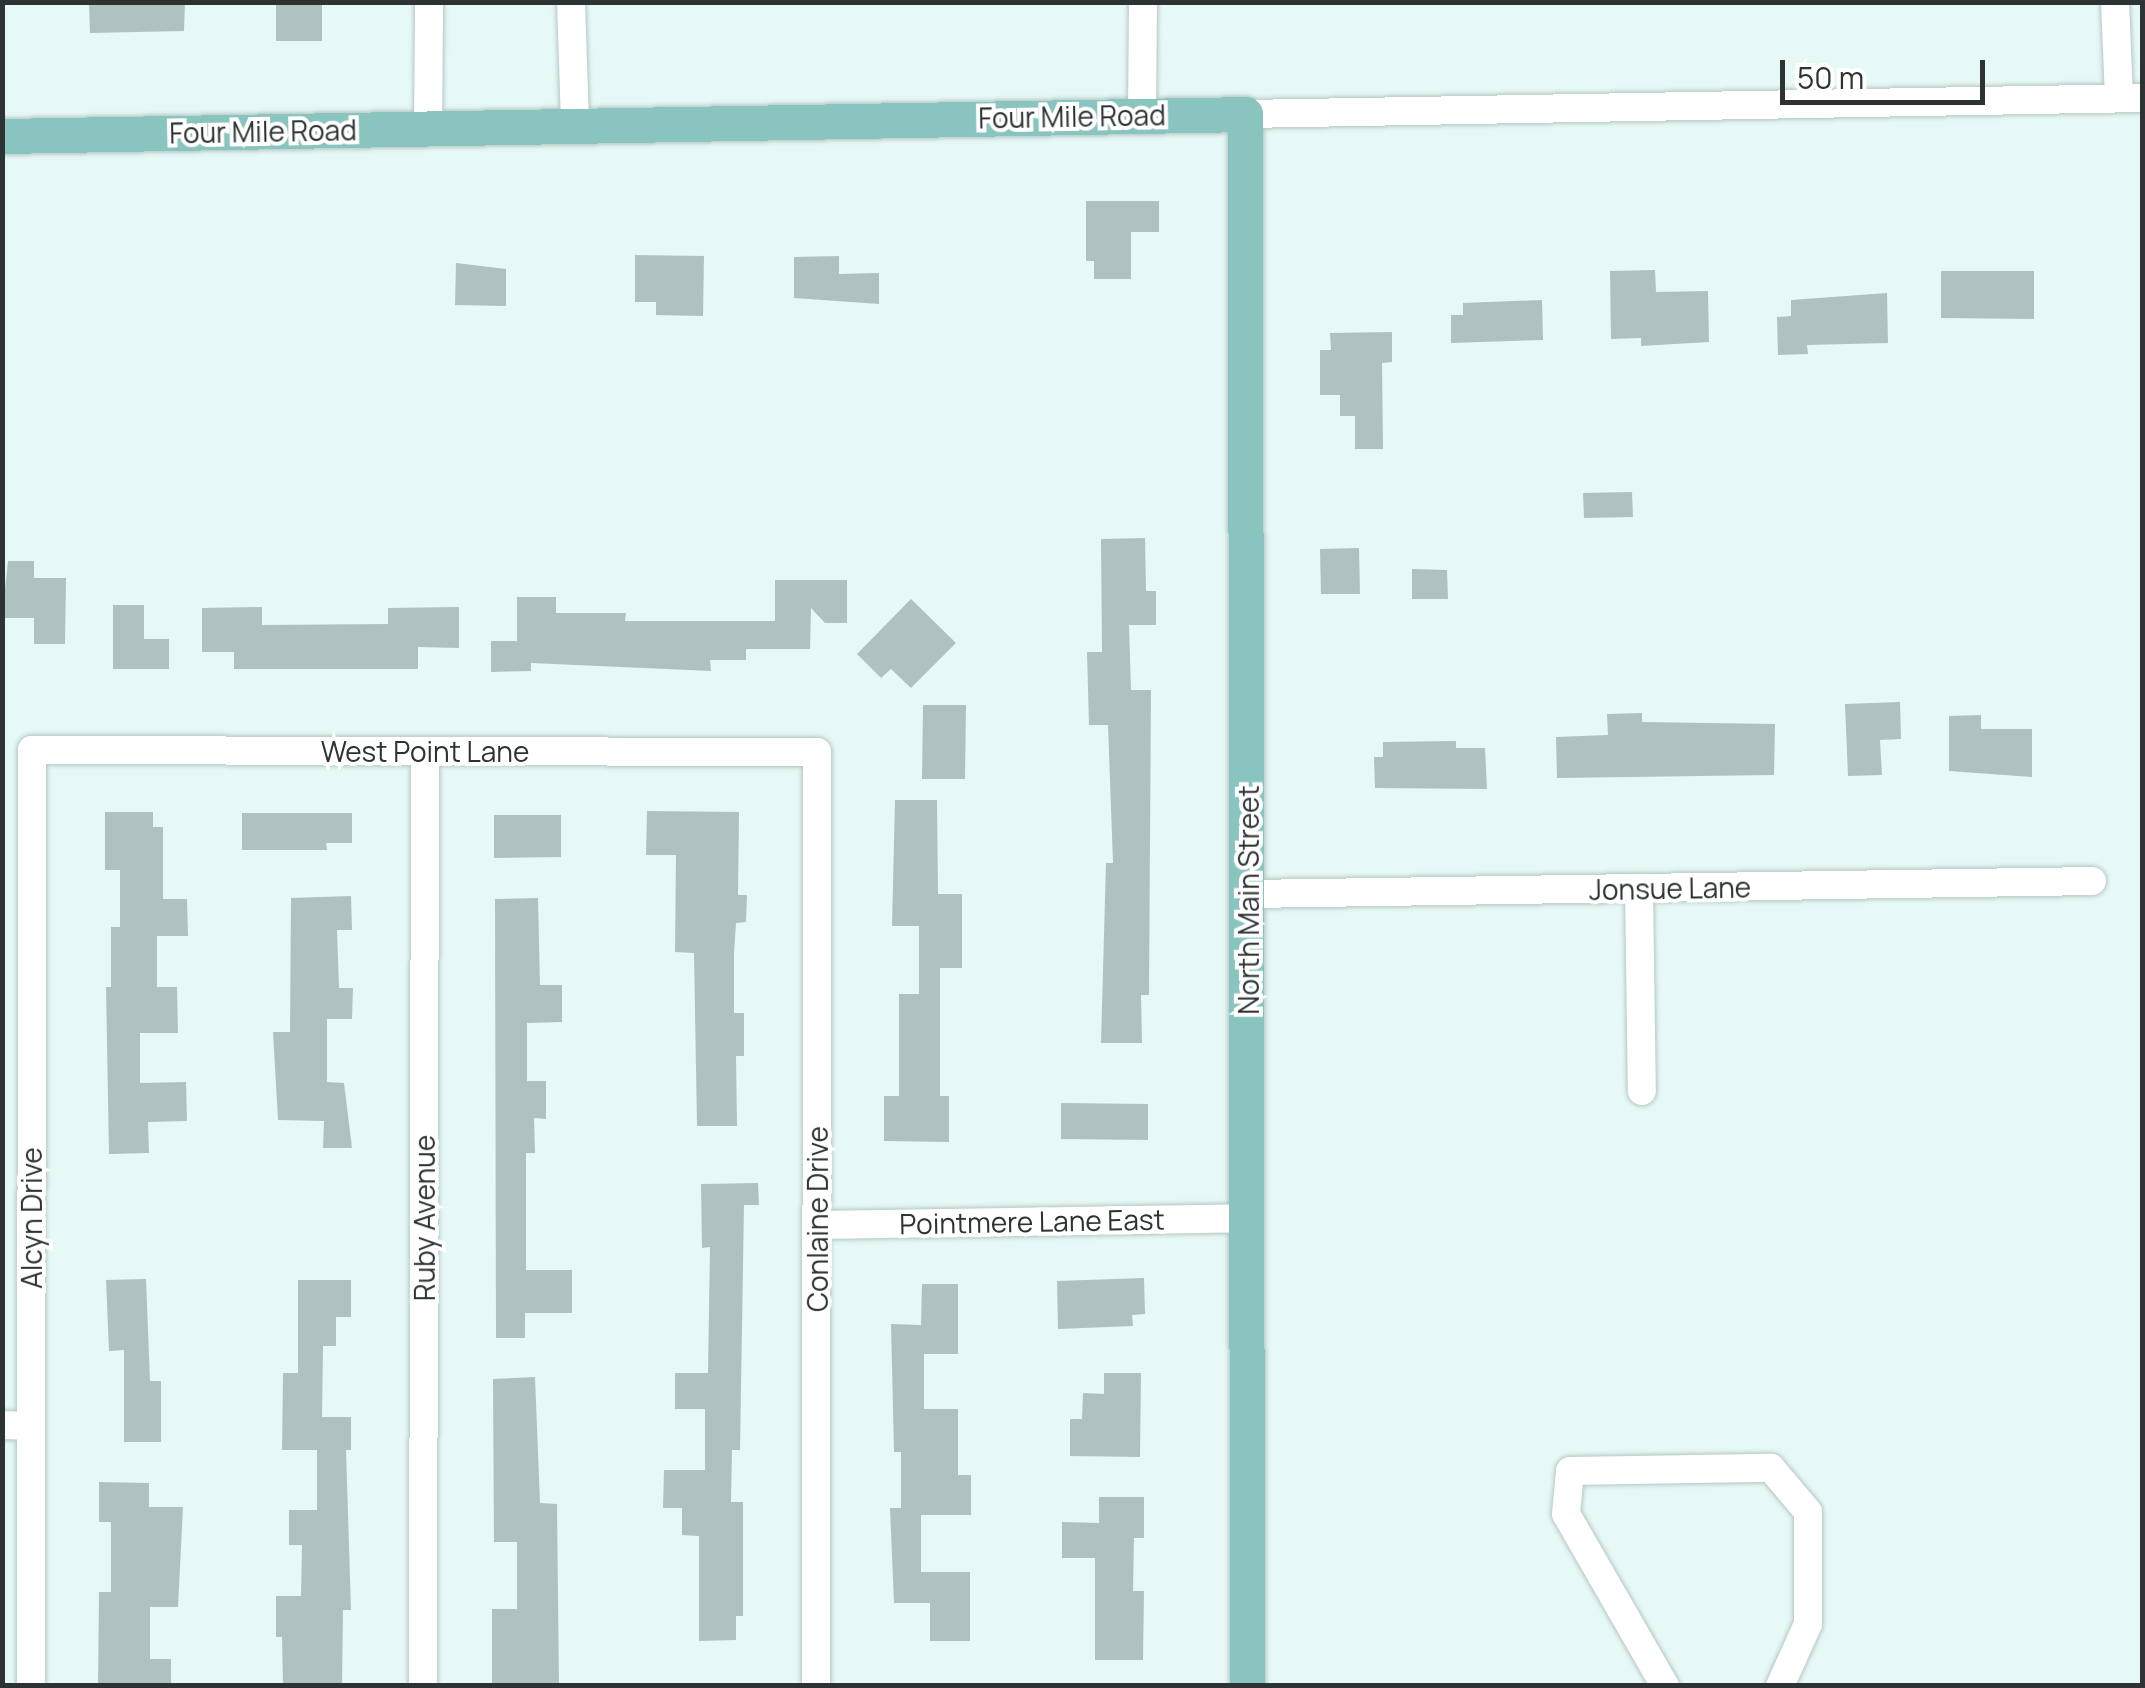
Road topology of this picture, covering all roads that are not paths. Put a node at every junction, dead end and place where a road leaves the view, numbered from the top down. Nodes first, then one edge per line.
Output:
1 (429, 2) edge
2 (571, 2) edge
3 (1143, 2) edge
4 (2114, 2) edge
5 (2131, 98) edge
6 (1245, 114) junction
7 (1142, 115) junction
8 (574, 125) junction
9 (428, 128) junction
10 (2, 136) edge
11 (32, 750) joint
12 (424, 751) junction
13 (818, 752) joint
14 (2092, 881) dead end
15 (1639, 888) junction
16 (1249, 894) junction
17 (1642, 1091) dead end
18 (1248, 1218) junction
19 (817, 1225) junction
20 (17, 1426) edge
21 (30, 1686) edge
22 (423, 1686) edge
23 (816, 1686) edge
24 (1247, 1686) edge
25 (1665, 1686) edge
26 (1780, 1686) edge

1 - 9 street
2 - 8 street
3 - 7 street
4 - 5 street
5 - 6 street, Four Mile Road
6 - 7 main road, Four Mile Road
6 - 16 main road, North Main Street
7 - 8 main road, Four Mile Road
8 - 9 main road, Four Mile Road
9 - 10 main road, Four Mile Road
11 - 12 street, West Point Lane
11 - 20 street, Alcyn Drive
12 - 13 street, West Point Lane
12 - 22 street, Ruby Avenue
13 - 19 street, Conlaine Drive
14 - 15 street, Jonsue Lane
15 - 16 street, Jonsue Lane
15 - 17 street
16 - 18 main road, North Main Street
18 - 19 street, Pointmere Lane East
18 - 24 main road, North Main Street
19 - 23 street, Conlaine Drive
20 - 21 street, Alcyn Drive
25 - 26 street

